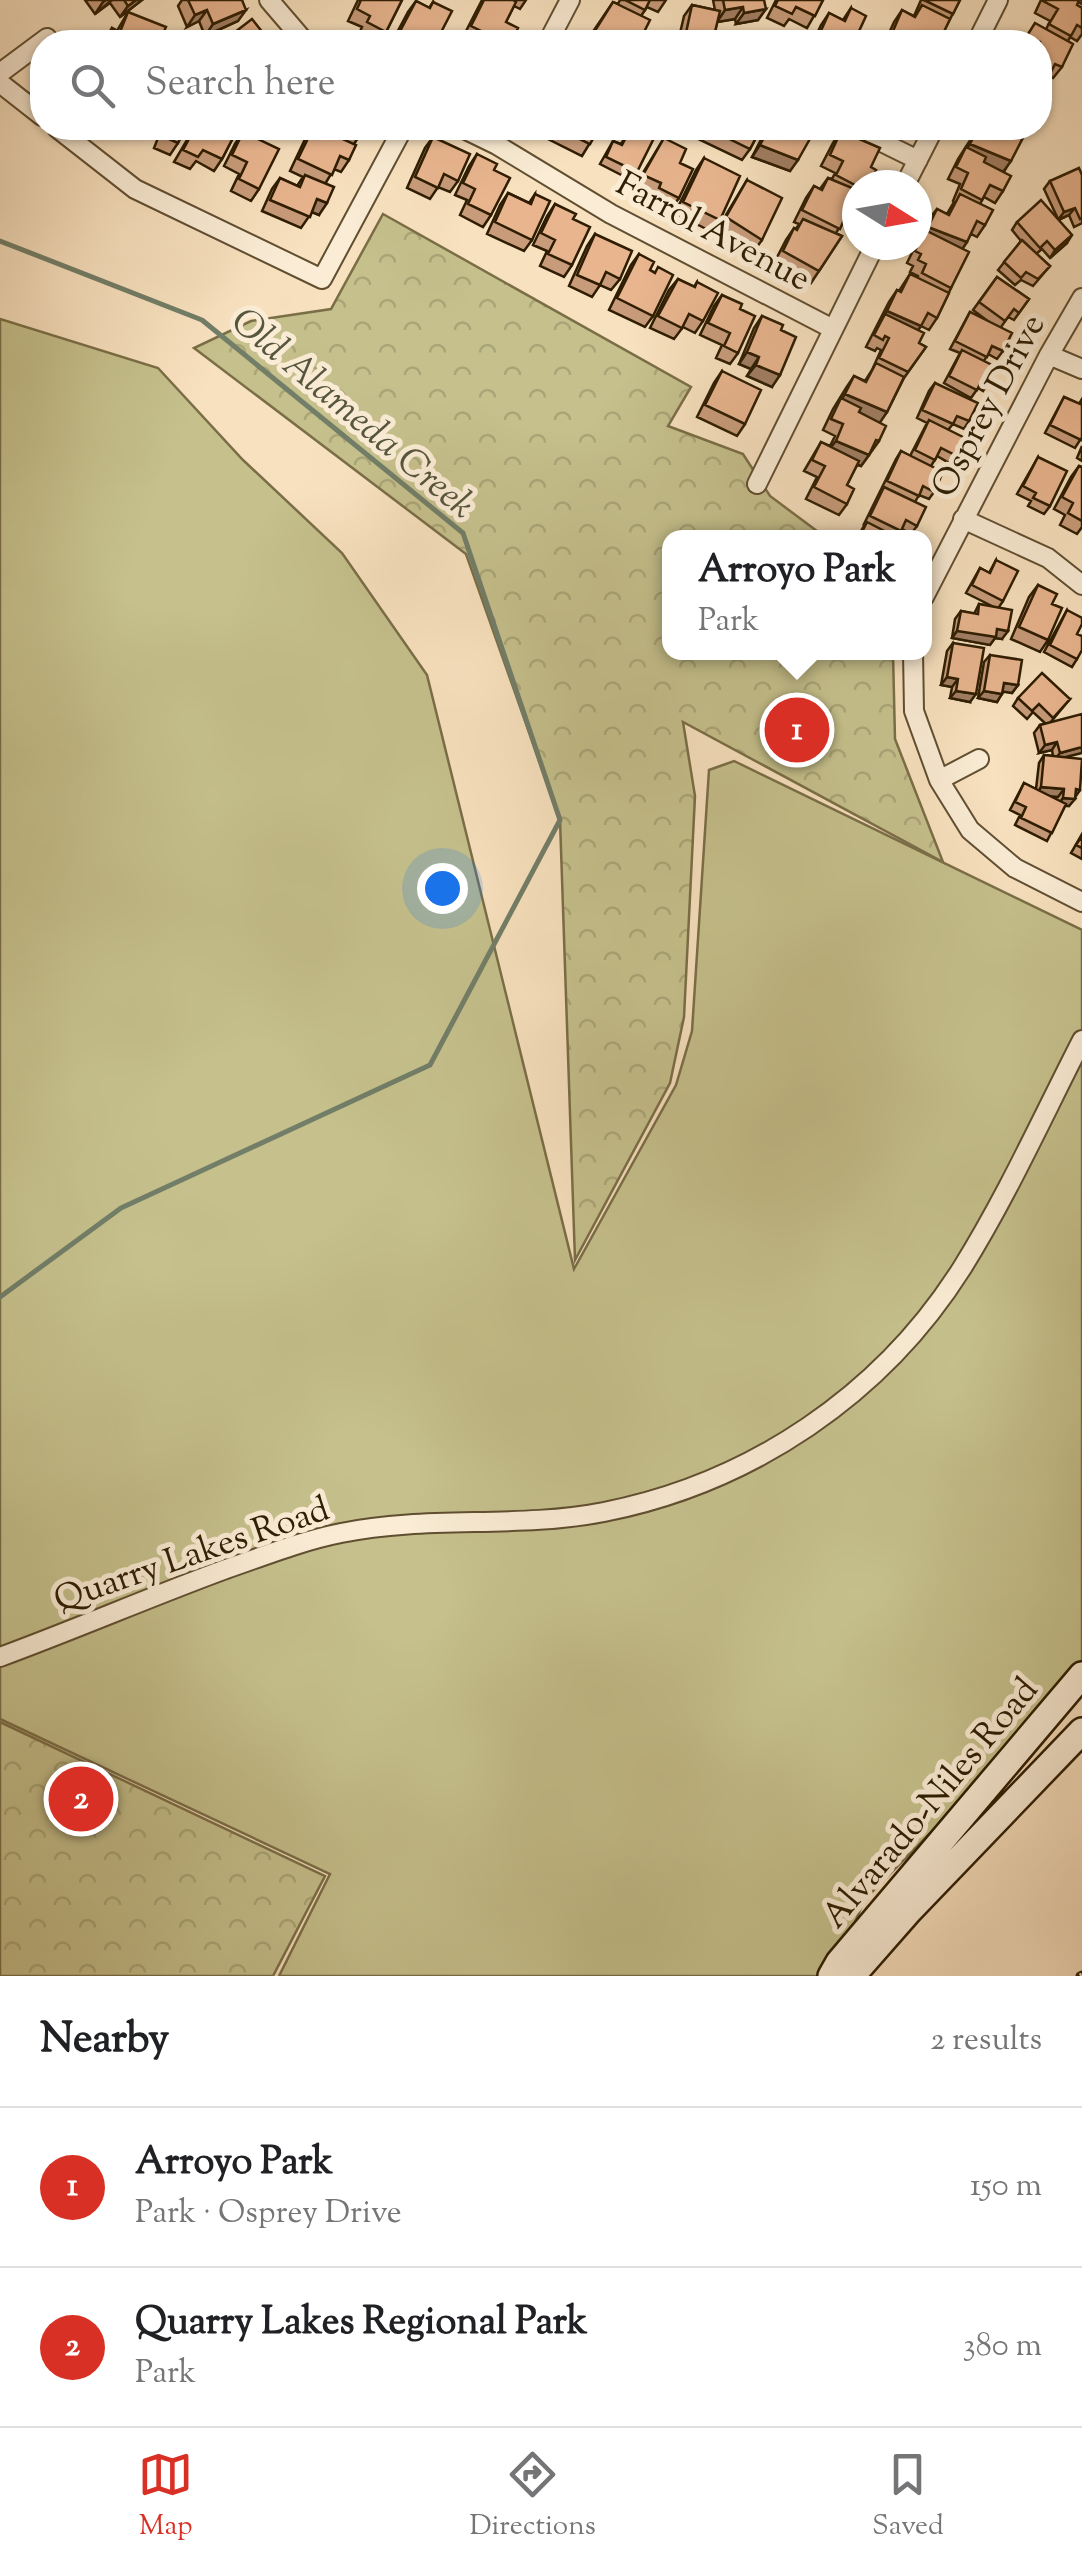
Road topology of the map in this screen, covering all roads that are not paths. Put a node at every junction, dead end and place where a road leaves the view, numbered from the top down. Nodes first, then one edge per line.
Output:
1 (570, 0) edge
2 (998, 0) edge
3 (276, 3) edge
4 (296, 30) edge
5 (554, 30) edge
6 (983, 30) edge
7 (30, 51) edge
8 (0, 73) edge
9 (0, 83) edge
10 (30, 107) edge
11 (72, 140) edge
12 (397, 140) edge
13 (507, 140) edge
14 (877, 140) edge
15 (928, 140) edge
16 (918, 160) junction
17 (913, 170) edge
18 (867, 260) edge
19 (1082, 298) edge
20 (833, 328) junction
21 (1049, 354) junction
22 (1082, 369) edge
23 (758, 484) dead end
24 (963, 519) junction
25 (932, 582) edge
26 (1082, 584) edge
27 (913, 660) edge
28 (978, 759) dead end
29 (940, 780) junction
30 (1082, 902) edge
31 (1082, 1040) edge
32 (0, 1656) edge
33 (1082, 1675) edge
34 (1082, 1731) edge
35 (832, 1976) edge
36 (852, 1976) edge

1 - 5 street
2 - 6 street
3 - 4 street
7 - 8 street
9 - 10 street
11 - 12 street
13 - 20 street, Farrol Avenue
14 - 16 street
15 - 16 street
16 - 17 street
18 - 20 street
19 - 21 street, Osprey Drive
20 - 23 street
21 - 22 street
21 - 24 street, Osprey Drive
24 - 25 street, Osprey Drive
24 - 26 street
27 - 29 street
28 - 29 street
29 - 30 street
31 - 32 street, Quarry Lakes Road
33 - 35 main road, Alvarado-Niles Road
34 - 36 main road, Alvarado-Niles Road

